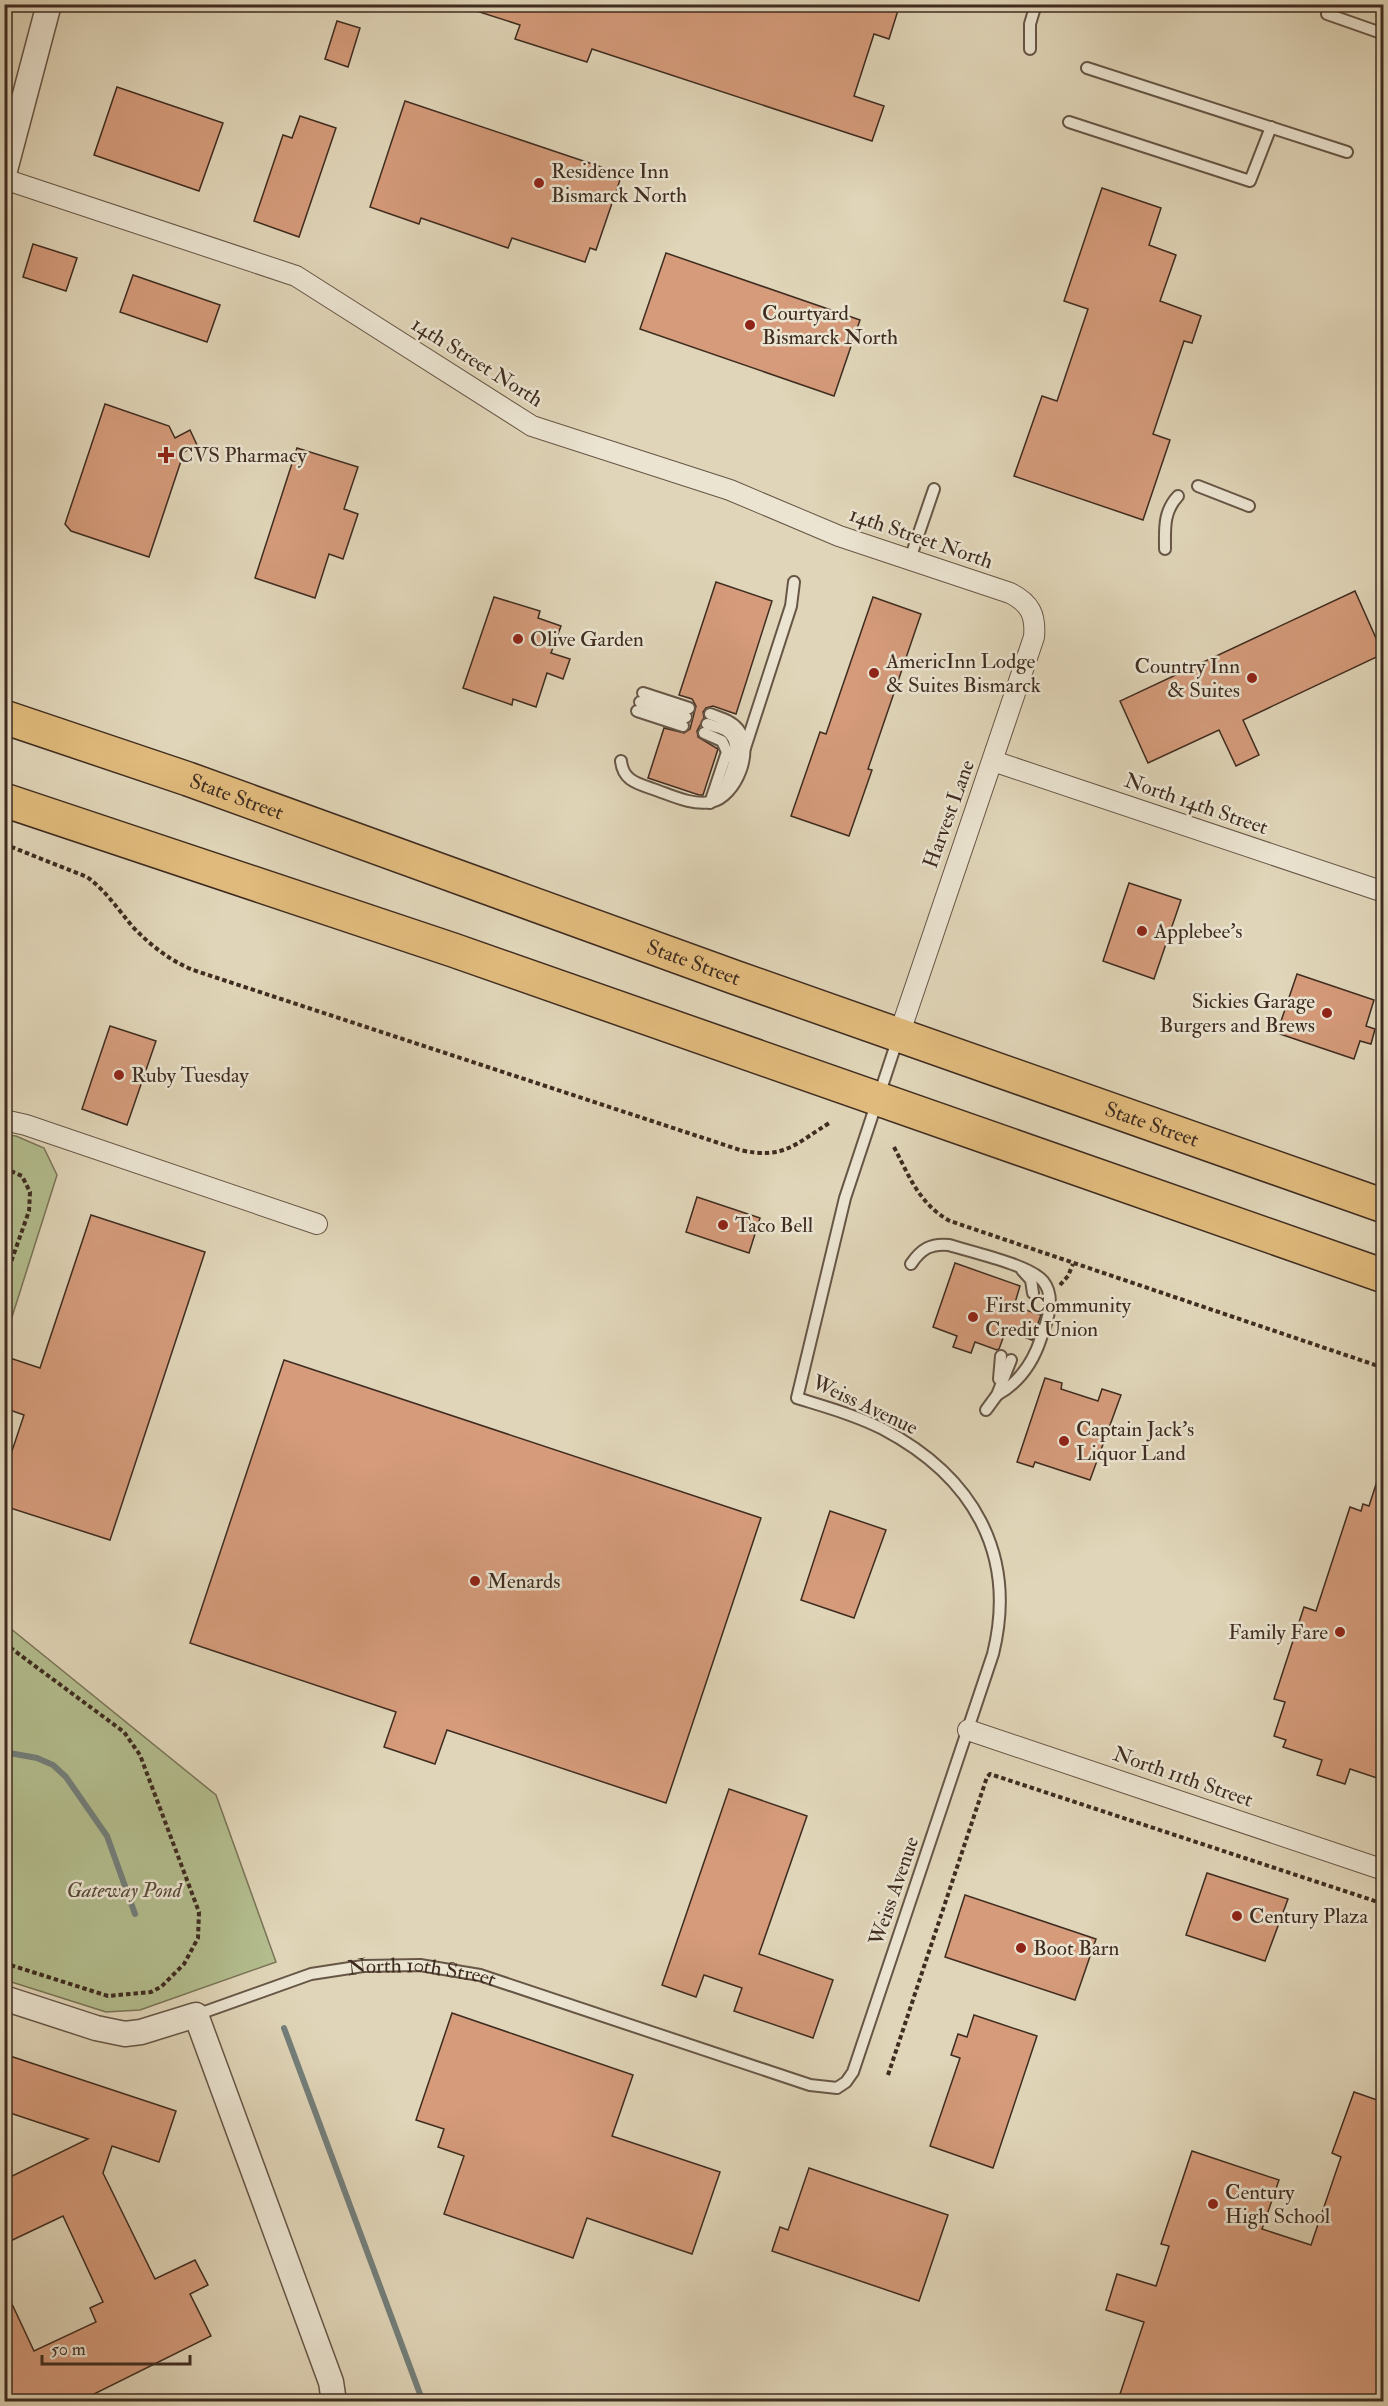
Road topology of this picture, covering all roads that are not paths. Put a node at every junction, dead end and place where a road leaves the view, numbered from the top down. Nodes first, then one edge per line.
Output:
1 (49, 4) edge
2 (1036, 4) edge
3 (1330, 4) edge
4 (1383, 34) edge
5 (1030, 49) dead end
6 (1087, 68) dead end
7 (14, 101) edge
8 (1069, 122) dead end
9 (1271, 127) junction
10 (1347, 152) dead end
11 (4, 174) edge
12 (4, 179) edge
13 (1198, 486) dead end
14 (934, 489) dead end
15 (1178, 496) dead end
16 (1249, 506) dead end
17 (1165, 549) dead end
18 (910, 560) junction
19 (794, 582) dead end
20 (1031, 609) joint
21 (640, 702) joint
22 (4, 717) edge
23 (744, 751) junction
24 (621, 761) dead end
25 (993, 761) junction
26 (4, 800) edge
27 (714, 801) junction
28 (1383, 892) edge
29 (900, 1035) junction
30 (878, 1099) junction
31 (4, 1120) edge
32 (1383, 1206) edge
33 (317, 1224) dead end
34 (911, 1264) dead end
35 (1011, 1264) junction
36 (1383, 1276) edge
37 (1029, 1290) dead end
38 (1006, 1358) dead end
39 (997, 1395) junction
40 (986, 1410) dead end
41 (968, 1730) junction
42 (1383, 1870) edge
43 (4, 1998) edge
44 (196, 2015) junction
45 (837, 2088) joint
46 (334, 2402) edge

1 - 7 street
2 - 5 lane
3 - 4 lane
6 - 9 lane
7 - 11 street
8 - 9 lane
9 - 10 lane
12 - 18 street, 14th Street North
13 - 16 lane
14 - 18 lane
15 - 17 lane
18 - 20 street, 14th Street North
19 - 23 lane
20 - 25 street, Harvest Lane
21 - 21 lane
22 - 29 highway, State Street
23 - 27 lane
23 - 27 lane
24 - 27 lane
25 - 28 street, North 14th Street
25 - 29 street, Harvest Lane
26 - 30 highway
29 - 30 lane, Weiss Avenue
29 - 32 highway, State Street
30 - 36 highway
30 - 41 lane, Weiss Avenue
31 - 33 street
34 - 35 lane
35 - 37 lane
35 - 39 lane
38 - 39 lane
39 - 40 lane
41 - 42 street, North 11th Street
41 - 45 lane, Weiss Avenue
43 - 44 street, North 10th Street
44 - 45 lane, North 10th Street
44 - 46 street

